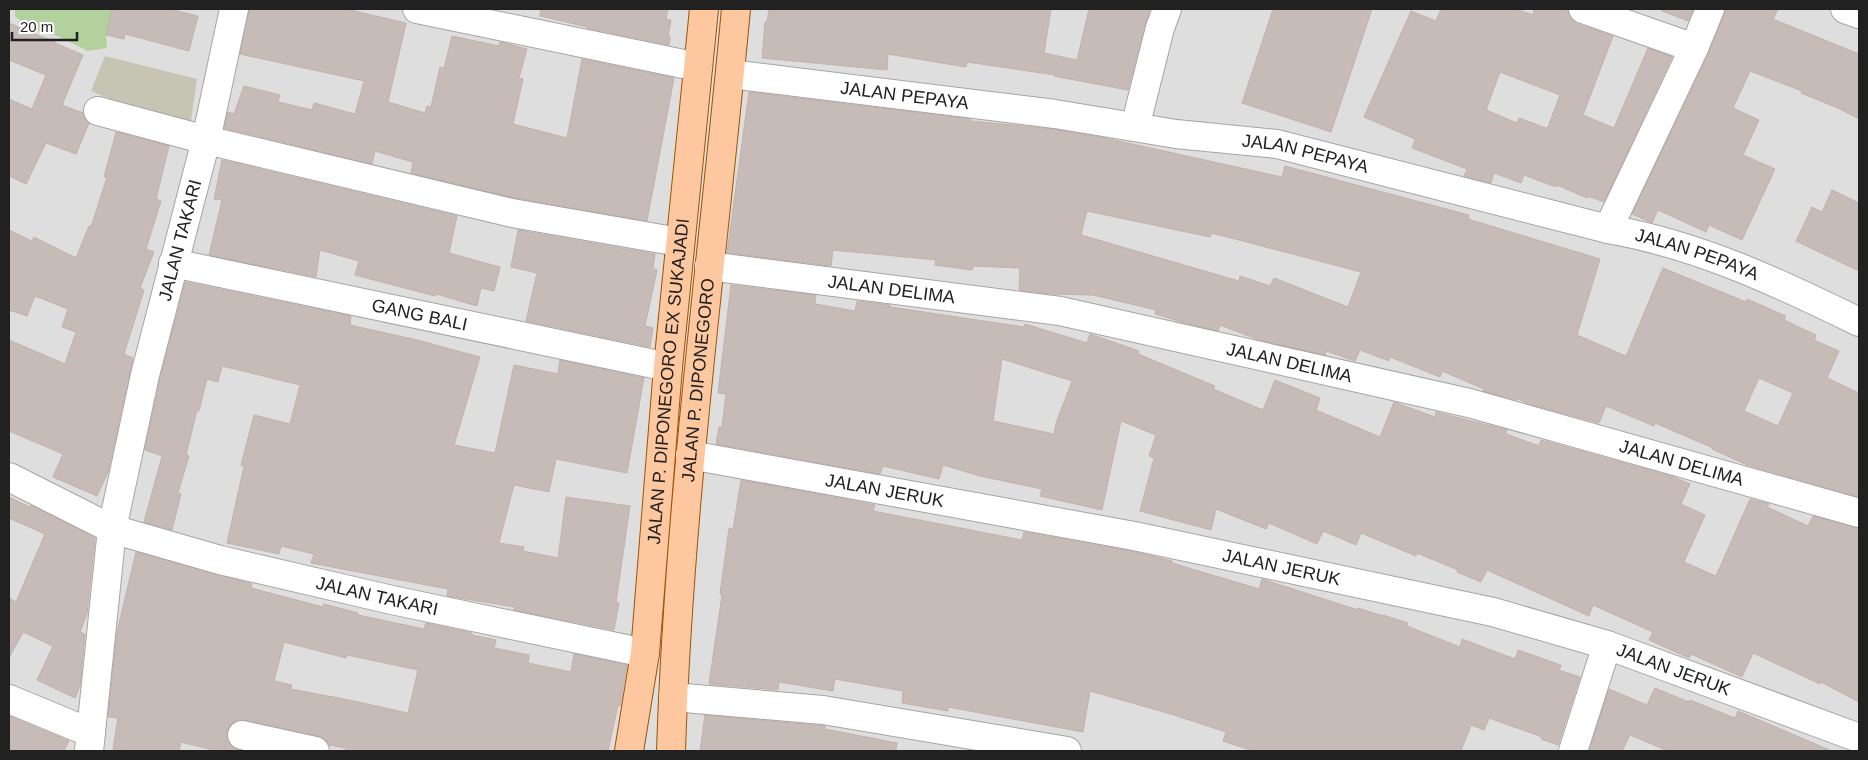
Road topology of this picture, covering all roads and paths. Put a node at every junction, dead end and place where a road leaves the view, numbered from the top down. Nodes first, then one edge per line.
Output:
1 (234, 9) edge
2 (417, 9) edge
3 (704, 9) edge
4 (736, 9) edge
5 (1167, 9) edge
6 (1583, 9) edge
7 (1710, 9) edge
8 (1845, 9) edge
9 (1859, 14) edge
10 (1694, 48) junction
11 (698, 67) junction
12 (730, 74) junction
13 (98, 111) dead end
14 (1134, 127) junction
15 (206, 140) junction
16 (1608, 229) junction
17 (679, 242) junction
18 (174, 263) junction
19 (709, 266) junction
20 (1859, 322) edge
21 (668, 367) junction
22 (690, 455) junction
23 (9, 477) edge
24 (1859, 513) edge
25 (112, 529) junction
26 (1607, 645) junction
27 (645, 653) junction
28 (673, 697) junction
29 (9, 699) edge
30 (242, 735) dead end
31 (1859, 738) edge
32 (90, 742) edge
33 (315, 751) edge
34 (629, 751) edge
35 (671, 751) edge
36 (1067, 751) edge
37 (1573, 751) edge

1 - 15 street, JALAN TAKARI
2 - 11 street
3 - 11 main road, JALAN P. DIPONEGORO EX SUKAJADI
4 - 12 main road, JALAN P. DIPONEGORO
5 - 14 street
6 - 10 street
7 - 10 street
8 - 9 street
10 - 16 street
11 - 17 main road, JALAN P. DIPONEGORO EX SUKAJADI
12 - 14 street, JALAN PEPAYA
12 - 19 main road, JALAN P. DIPONEGORO
13 - 15 street
14 - 16 street, JALAN PEPAYA
15 - 17 street
15 - 18 street, JALAN TAKARI
16 - 20 street, JALAN PEPAYA
17 - 21 main road, JALAN P. DIPONEGORO EX SUKAJADI
18 - 21 street, GANG BALI
18 - 25 street, JALAN TAKARI
19 - 22 main road, JALAN P. DIPONEGORO
19 - 24 street, JALAN DELIMA
21 - 27 main road, JALAN P. DIPONEGORO EX SUKAJADI
22 - 26 street, JALAN JERUK
22 - 28 main road, JALAN P. DIPONEGORO
23 - 25 street, JALAN TAKARI
25 - 27 street, JALAN TAKARI
25 - 32 street, JALAN TAKARI
26 - 31 street, JALAN JERUK
26 - 37 street
27 - 34 main road, JALAN P. DIPONEGORO EX SUKAJADI
28 - 35 main road, JALAN P. DIPONEGORO
28 - 36 street
29 - 32 street
30 - 33 street

